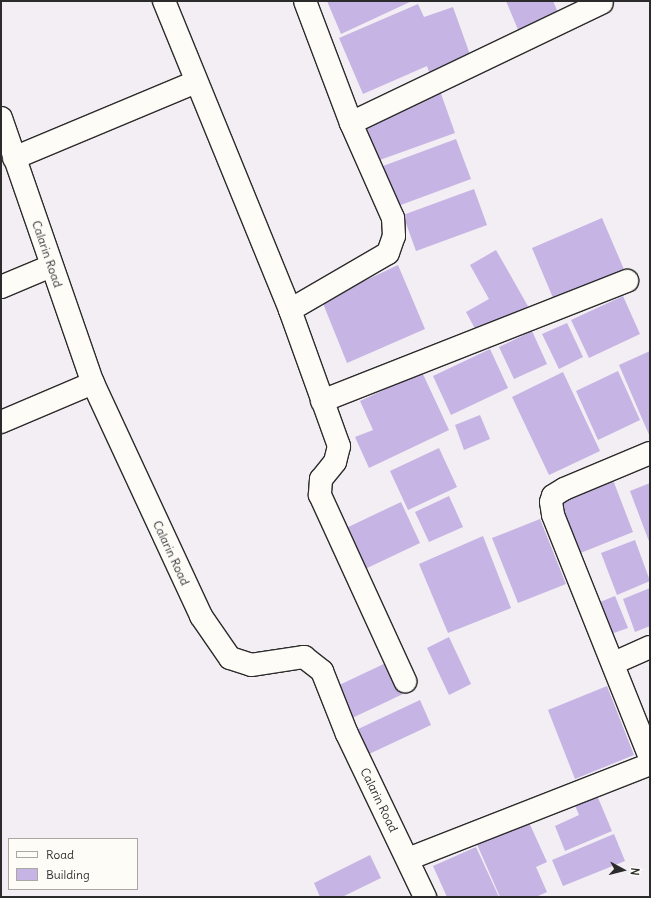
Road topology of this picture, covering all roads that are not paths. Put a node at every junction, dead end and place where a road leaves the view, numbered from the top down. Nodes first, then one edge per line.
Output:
1 (164, 1) edge
2 (305, 1) edge
3 (602, 3) dead end
4 (196, 82) junction
5 (1, 118) edge
6 (351, 123) junction
7 (14, 158) junction
8 (51, 266) junction
9 (627, 280) dead end
10 (1, 287) edge
11 (290, 310) junction
12 (93, 383) junction
13 (322, 401) junction
14 (1, 422) edge
15 (650, 453) edge
16 (650, 647) edge
17 (614, 663) junction
18 (405, 681) dead end
19 (650, 757) edge
20 (650, 764) edge
21 (408, 859) junction
22 (425, 897) edge

1 - 4 street
2 - 6 street
3 - 6 street
4 - 7 street
4 - 11 street
5 - 7 street, Calarin Road
6 - 11 street
7 - 8 street, Calarin Road
8 - 10 street
8 - 12 street, Calarin Road
9 - 13 street
11 - 13 street
12 - 14 street
12 - 21 street, Calarin Road
13 - 18 street
15 - 17 street
16 - 17 street
17 - 19 street
20 - 21 street
21 - 22 street, Calarin Road

